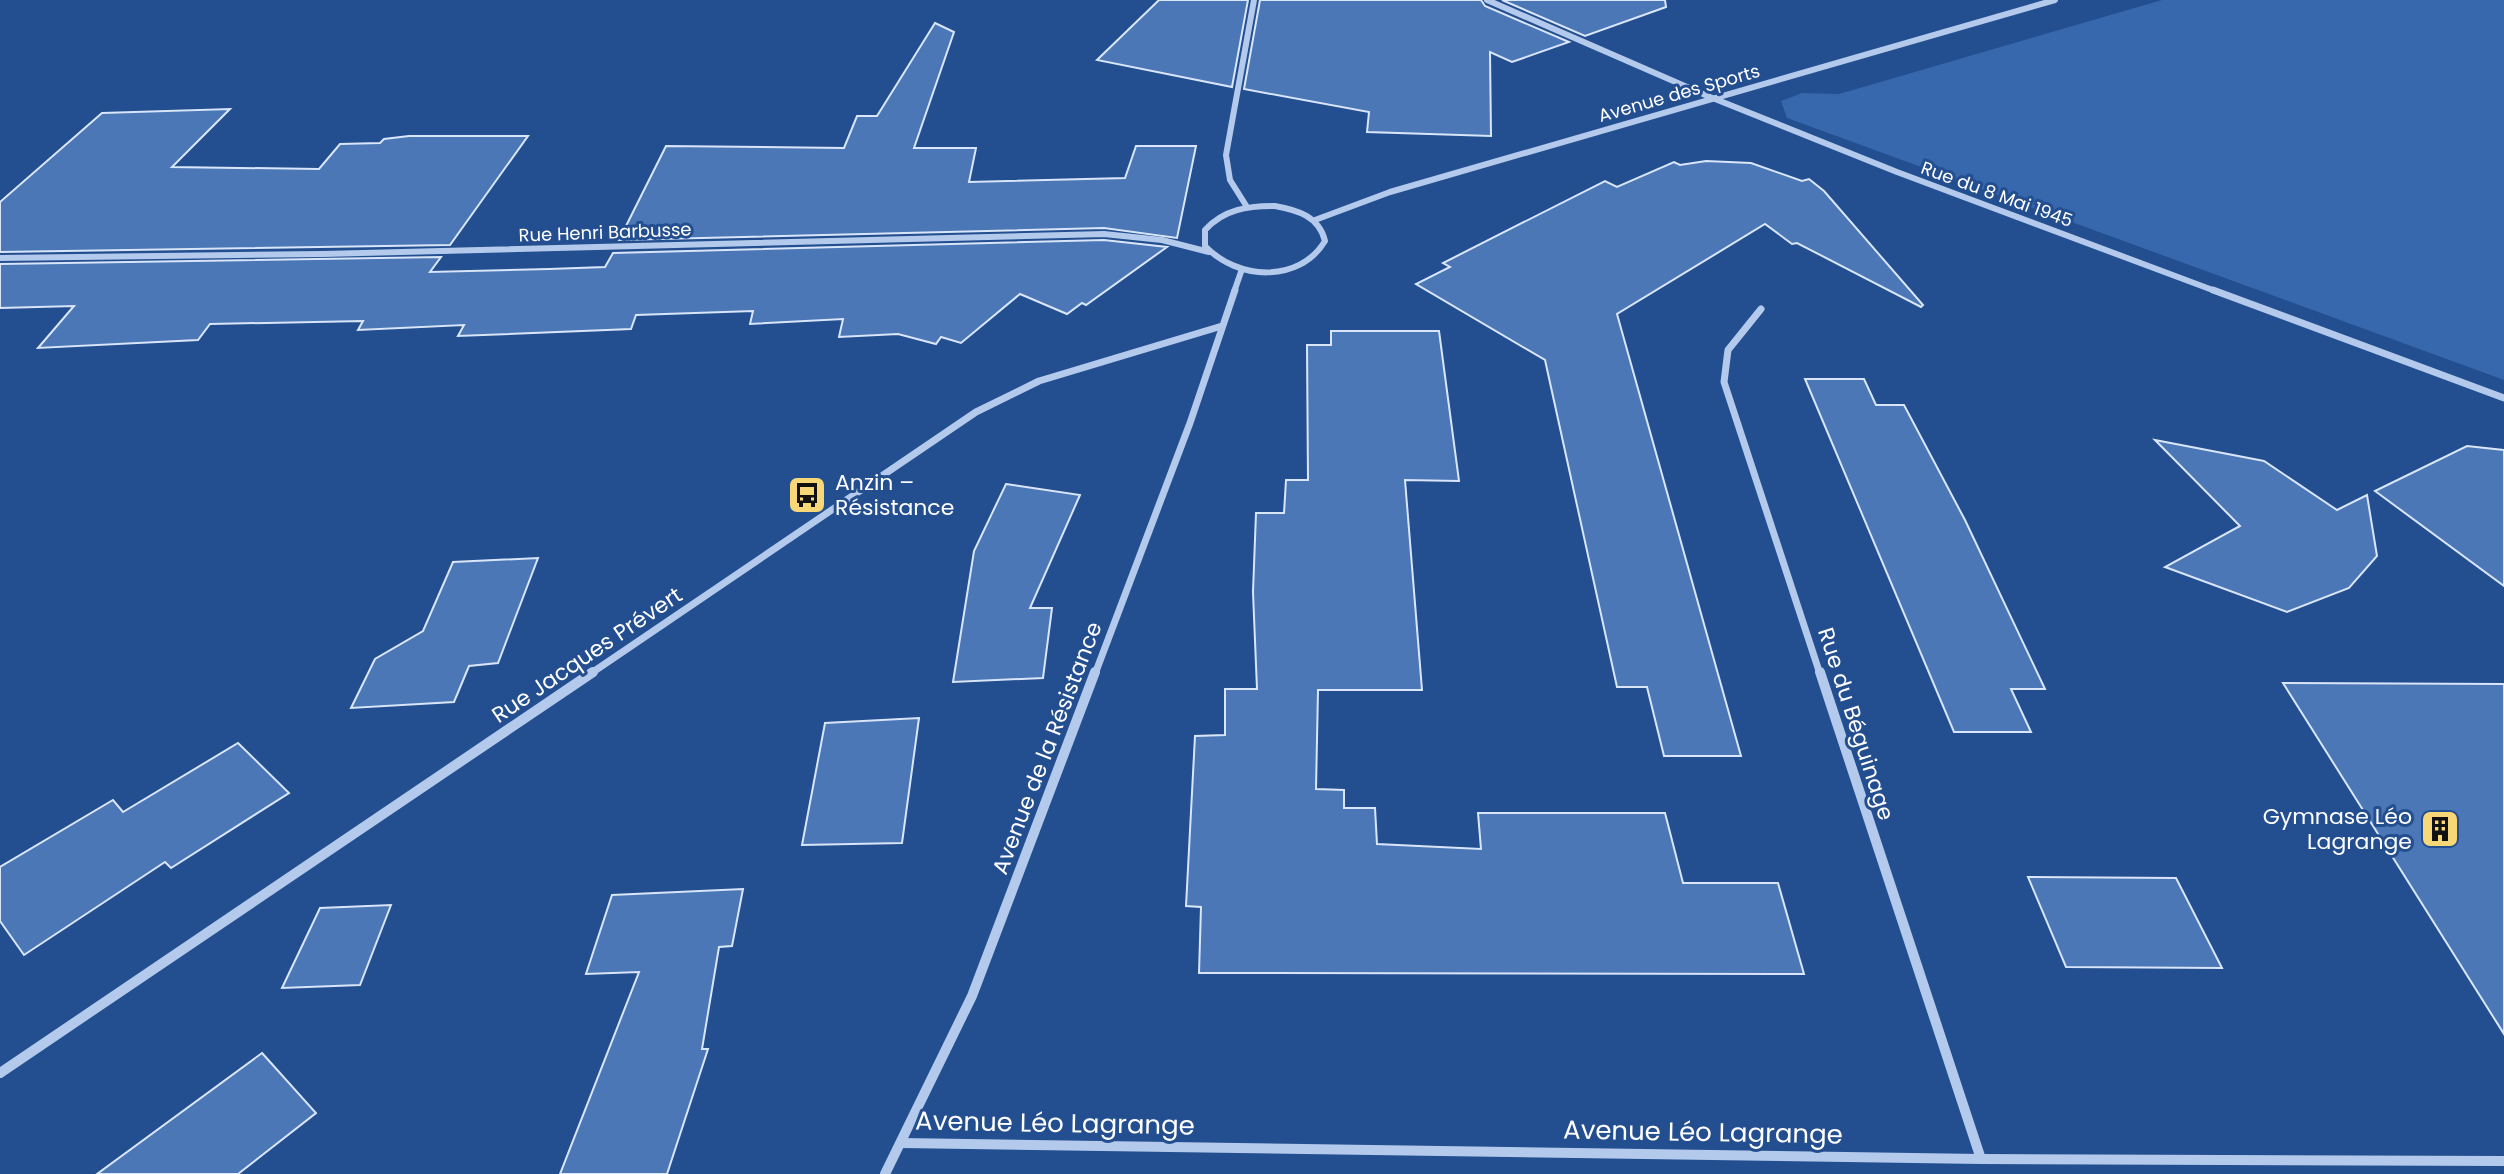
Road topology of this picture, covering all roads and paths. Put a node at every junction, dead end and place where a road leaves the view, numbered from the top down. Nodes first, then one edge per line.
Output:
1 (1254, 0) edge
2 (1487, 0) edge
3 (2055, 0) edge
4 (1710, 97) junction
5 (1247, 207) junction
6 (1315, 220) junction
7 (1209, 252) junction
8 (0, 258) edge
9 (1242, 269) junction
10 (1761, 309) dead end
11 (1222, 326) junction
12 (2504, 398) edge
13 (0, 1073) edge
14 (901, 1143) junction
15 (1981, 1159) junction
16 (2504, 1161) edge
17 (885, 1174) edge

1 - 5 street
2 - 4 street, Rue du 8 Mai 1945
3 - 4 street, Avenue des Sports
4 - 6 street, Avenue des Sports
4 - 12 street, Rue du 8 Mai 1945
5 - 6 street
5 - 7 street
6 - 9 street
7 - 8 street, Rue Henri Barbusse
7 - 9 street, Rue Henri Barbusse
9 - 11 street, Avenue de la Résistance
10 - 15 street, Rue du Béguinage
11 - 13 street, Rue Jacques Prévert
11 - 14 street, Avenue de la Résistance
14 - 15 street, Avenue Léo Lagrange
14 - 17 street, Avenue de la Résistance
15 - 16 street, Avenue Léo Lagrange

